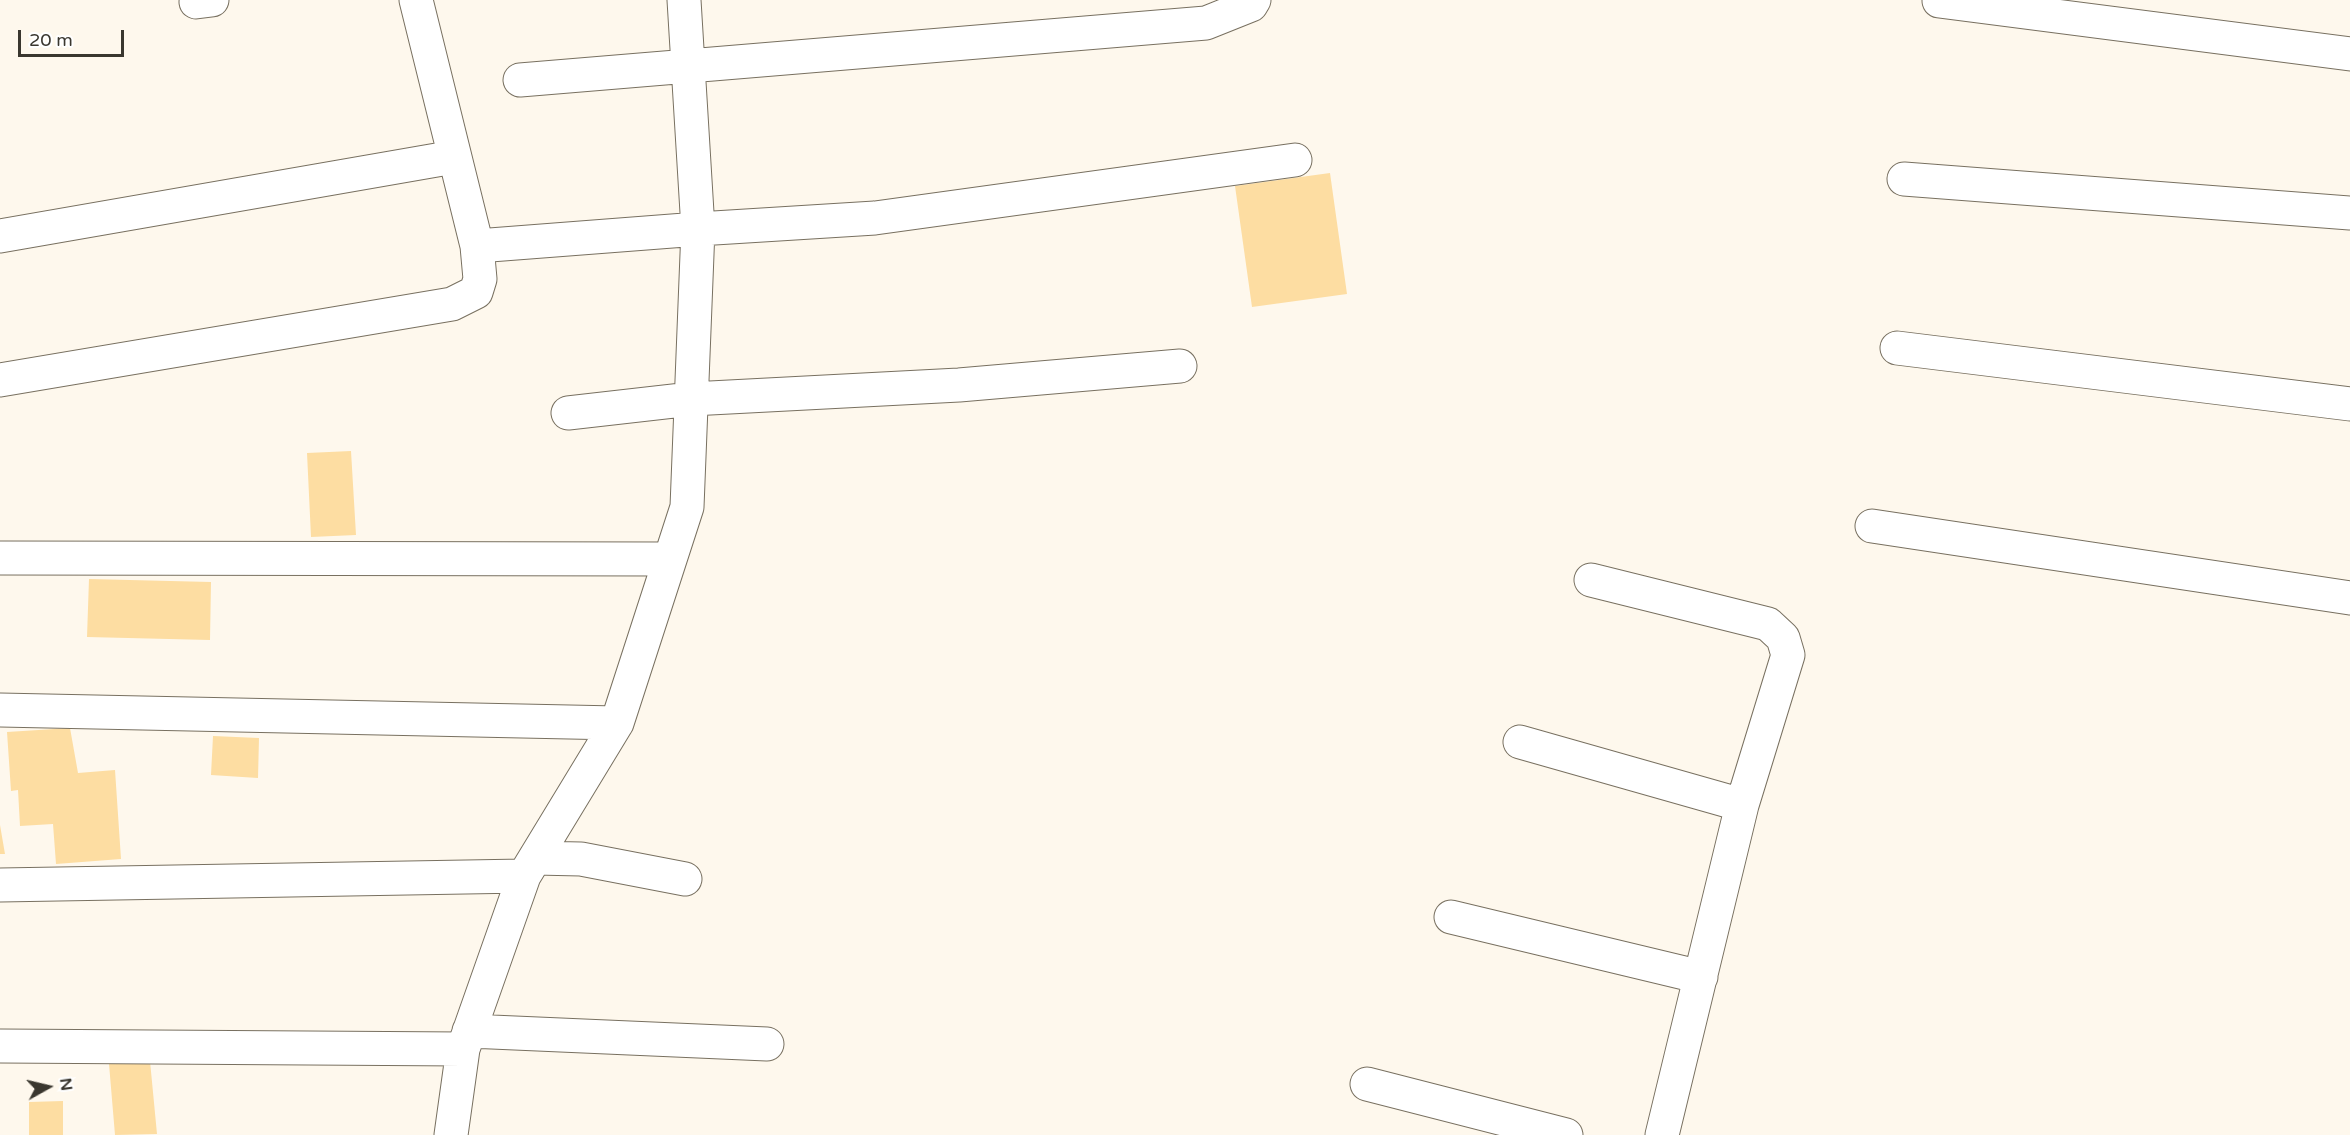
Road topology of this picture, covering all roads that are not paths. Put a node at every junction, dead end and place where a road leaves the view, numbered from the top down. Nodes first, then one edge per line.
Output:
1 (416, 0) edge
2 (684, 0) edge
3 (1254, 0) edge
4 (1940, 1) edge
5 (2350, 54) edge
6 (688, 65) junction
7 (520, 80) dead end
8 (454, 157) junction
9 (1295, 160) dead end
10 (1904, 179) dead end
11 (2350, 213) edge
12 (698, 229) junction
13 (0, 236) edge
14 (477, 246) junction
15 (1897, 348) dead end
16 (1180, 366) dead end
17 (0, 380) edge
18 (691, 399) junction
19 (2350, 405) edge
20 (568, 413) dead end
21 (1872, 526) dead end
22 (0, 558) edge
23 (670, 559) junction
24 (1591, 580) dead end
25 (2350, 598) edge
26 (0, 710) edge
27 (617, 723) junction
28 (1520, 741) dead end
29 (1742, 805) junction
30 (530, 867) junction
31 (685, 879) dead end
32 (0, 885) edge
33 (1450, 917) dead end
34 (1701, 977) junction
35 (466, 1040) junction
36 (767, 1044) dead end
37 (0, 1046) edge
38 (1367, 1084) dead end
39 (451, 1135) edge
40 (1566, 1135) edge
41 (1662, 1135) edge

1 - 8 street
2 - 6 street
3 - 6 street
4 - 5 street
6 - 7 street
6 - 12 street
8 - 13 street
8 - 14 street
9 - 12 street
10 - 11 street
12 - 14 street
12 - 18 street
14 - 17 street
15 - 19 street
16 - 18 street
18 - 20 street
18 - 23 street
21 - 25 street
22 - 23 street
23 - 27 street
24 - 29 street
26 - 27 street
27 - 30 street
28 - 29 street
29 - 34 street
30 - 31 street
30 - 32 street
30 - 35 street
33 - 34 street
34 - 41 street
35 - 36 street
35 - 37 street
35 - 39 street
38 - 40 street

